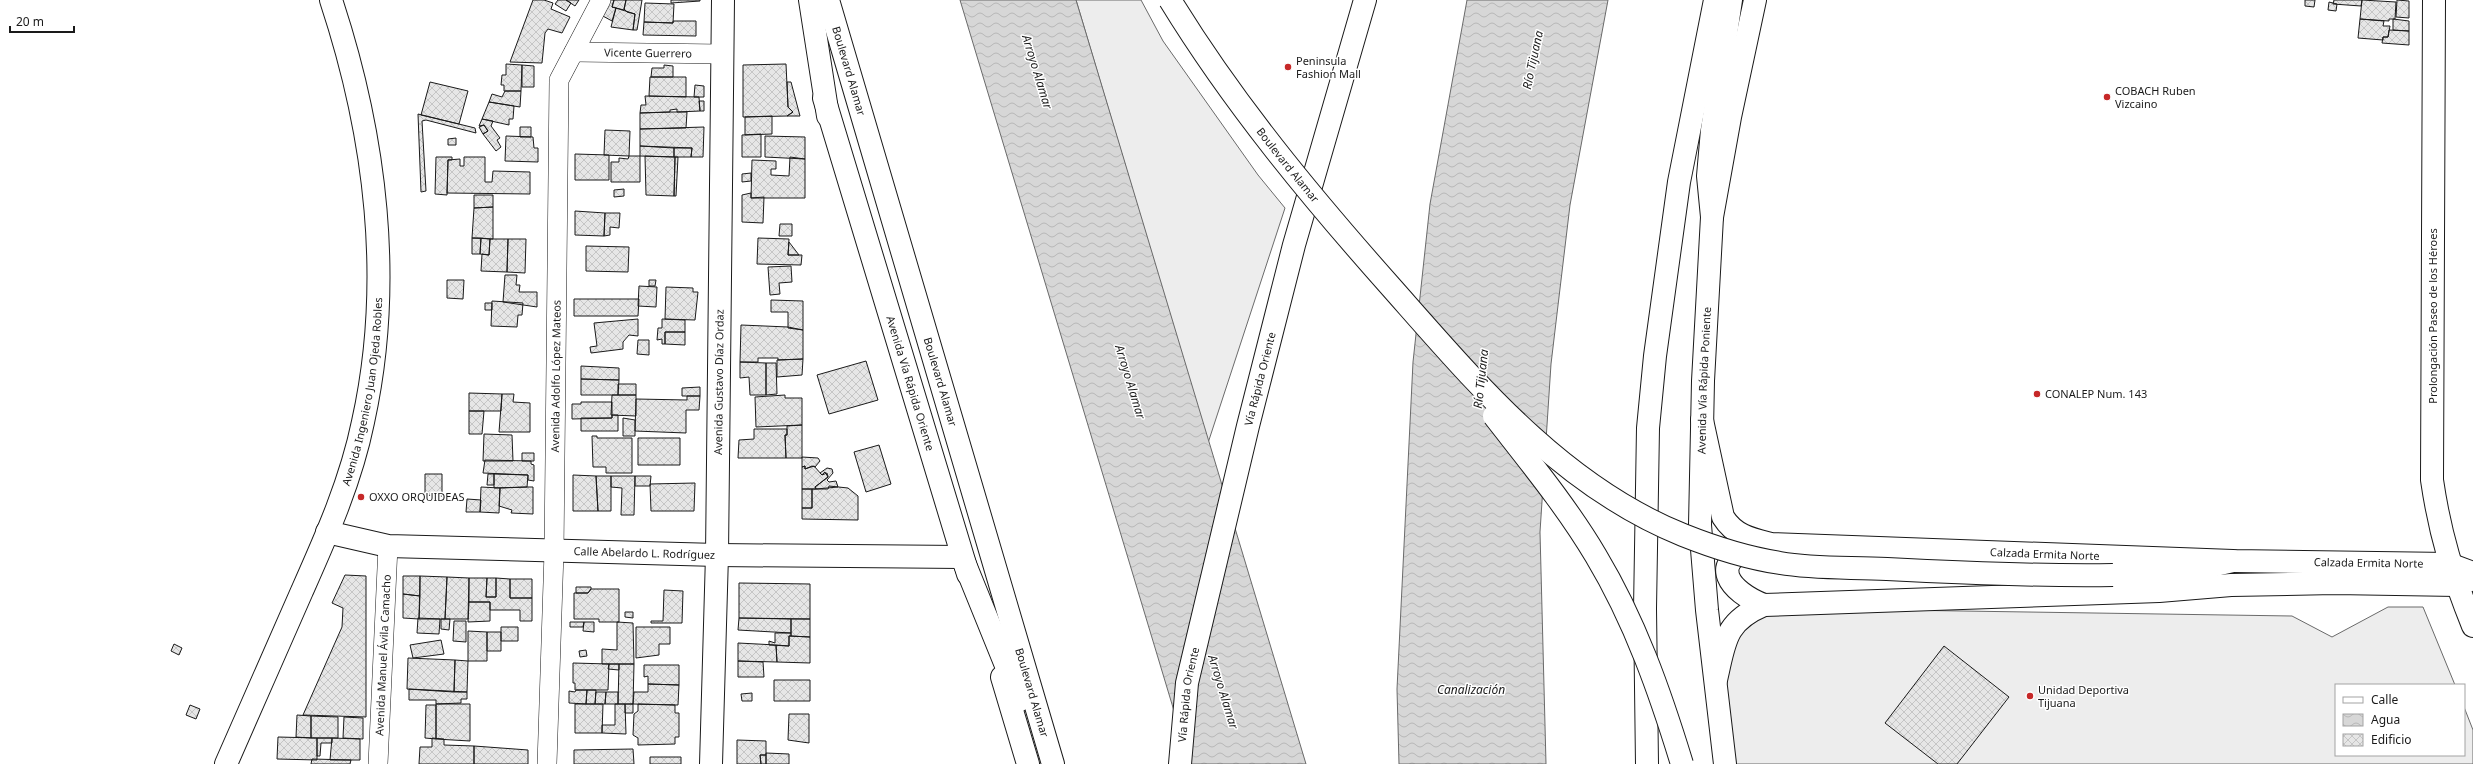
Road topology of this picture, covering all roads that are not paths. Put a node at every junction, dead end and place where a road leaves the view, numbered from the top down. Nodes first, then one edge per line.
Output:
1 (331, 0) edge
2 (601, 0) edge
3 (723, 0) edge
4 (800, 0) edge
5 (810, 0) edge
6 (828, 0) edge
7 (1170, 0) edge
8 (1366, 0) edge
9 (1715, 0) edge
10 (1731, 0) edge
11 (1755, 0) edge
12 (2434, 0) edge
13 (574, 52) junction
14 (722, 54) junction
15 (828, 116) junction
16 (1712, 217) junction
17 (1420, 319) junction
18 (1702, 420) junction
19 (327, 532) junction
20 (1771, 544) junction
21 (388, 546) junction
22 (554, 552) junction
23 (718, 555) junction
24 (962, 557) junction
25 (2233, 561) junction
26 (2449, 564) junction
27 (2468, 579) edge
28 (1764, 605) junction
29 (2473, 626) edge
30 (1716, 680) junction
31 (226, 764) edge
32 (378, 764) edge
33 (547, 764) edge
34 (711, 764) edge
35 (1028, 764) edge
36 (1046, 764) edge
37 (1053, 764) edge
38 (1180, 764) edge
39 (1647, 764) edge
40 (1682, 764) edge
41 (1725, 764) edge

1 - 19 main road, Avenida Ingeniero Juan Ojeda Robles
2 - 13 street, Avenida Adolfo López Mateos
3 - 14 main road, Avenida Gustavo Díaz Ordaz
4 - 15 main road, Avenida Vía Rápida Oriente
5 - 15 main road
6 - 37 main road, Boulevard Alamar
7 - 17 main road, Boulevard Alamar, bridge
8 - 38 main road, Vía Rápida Oriente
9 - 39 main road
10 - 16 main road
11 - 16 main road, Avenida Vía Rápida Poniente
12 - 26 main road, Prolongación Paseo de los Héroes
13 - 14 street, Vicente Guerrero
13 - 22 street, Avenida Adolfo López Mateos
14 - 23 main road, Avenida Gustavo Díaz Ordaz
15 - 24 main road, Avenida Vía Rápida Oriente
16 - 18 main road, Avenida Vía Rápida Poniente
17 - 25 main road, bridge
17 - 40 main road, bridge
18 - 20 main road, Calzada Ermita Norte
18 - 30 main road, Avenida Vía Rápida Poniente
19 - 21 main road, Calle Abelardo L. Rodríguez
19 - 31 main road, Avenida Ingeniero Juan Ojeda Robles
20 - 25 main road, Calzada Ermita Norte
20 - 28 main road
21 - 22 main road, Calle Abelardo L. Rodríguez
21 - 32 street, Avenida Manuel Ávila Camacho
22 - 23 main road, Calle Abelardo L. Rodríguez
22 - 33 street, Avenida Adolfo López Mateos
23 - 24 main road, Calle Abelardo L. Rodríguez
23 - 34 main road, Avenida Gustavo Díaz Ordaz
24 - 35 main road, Avenida Vía Rápida Oriente
24 - 36 main road
25 - 26 main road, Calzada Ermita Norte
26 - 27 main road, Calzada Ermita Norte
27 - 28 main road, Calzada Ermita Norte
27 - 29 main road
28 - 30 main road, Calzada Ermita Norte
30 - 41 main road, Avenida Vía Rápida Poniente

